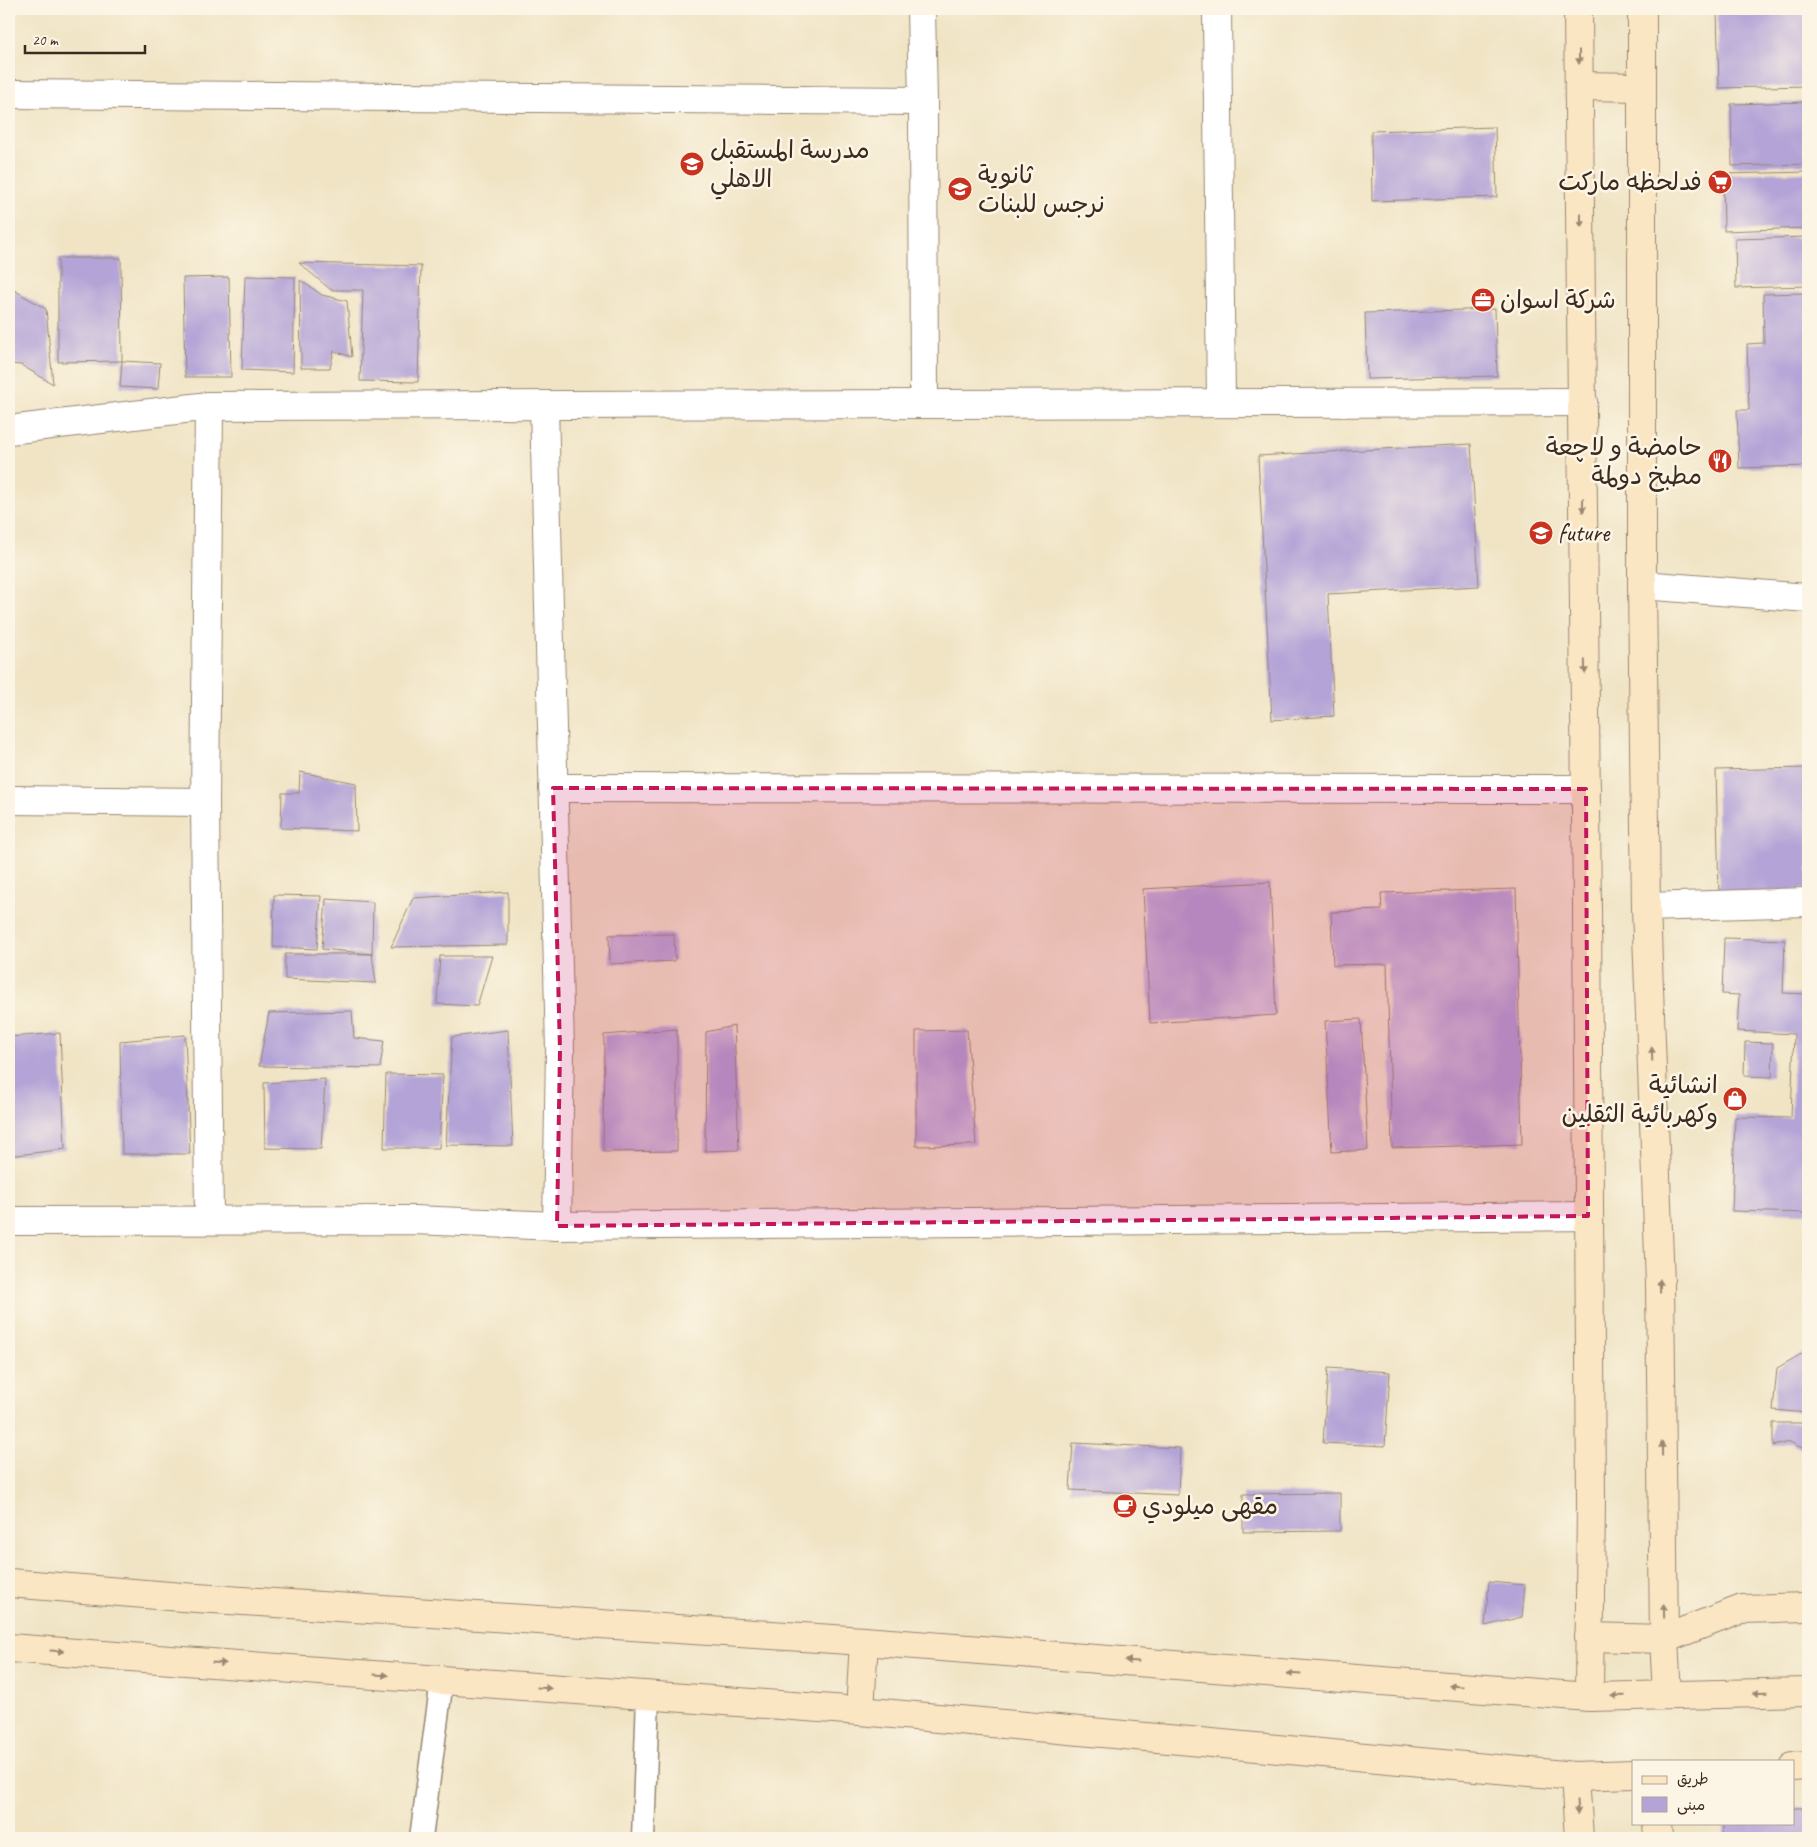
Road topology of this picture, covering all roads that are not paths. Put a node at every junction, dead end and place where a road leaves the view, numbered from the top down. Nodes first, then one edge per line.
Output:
1 (921, 9) edge
2 (1216, 9) edge
3 (1578, 9) edge
4 (1642, 9) edge
5 (1579, 86) junction
6 (1642, 86) junction
7 (9, 94) edge
8 (923, 101) junction
9 (1583, 402) junction
10 (1221, 403) junction
11 (544, 404) junction
12 (924, 404) junction
13 (210, 406) junction
14 (9, 430) edge
15 (1642, 585) junction
16 (1808, 598) edge
17 (553, 788) junction
18 (1586, 789) junction
19 (9, 800) edge
20 (205, 802) junction
21 (1808, 902) edge
22 (1646, 907) junction
23 (1588, 1216) junction
24 (209, 1219) junction
25 (9, 1221) edge
26 (557, 1226) junction
27 (9, 1583) edge
28 (1808, 1608) edge
29 (1589, 1637) junction
30 (1664, 1639) junction
31 (864, 1641) junction
32 (9, 1648) edge
33 (442, 1680) junction
34 (1808, 1692) edge
35 (1667, 1695) junction
36 (648, 1696) junction
37 (1589, 1697) junction
38 (860, 1711) junction
39 (1808, 1766) edge
40 (1794, 1767) edge
41 (1632, 1774) edge
42 (1575, 1776) junction
43 (1657, 1824) edge
44 (421, 1838) edge
45 (643, 1838) edge
46 (1579, 1838) edge
47 (1658, 1838) edge

1 - 8 street
2 - 10 street
3 -> 5 street
4 - 6 street
5 - 6 street
5 -> 9 street
6 - 15 street
7 - 8 street
8 - 12 street
9 - 10 street
9 -> 18 street
10 - 12 street
11 - 12 street
11 - 13 street
11 - 17 street
13 - 14 street
13 - 20 street
15 - 16 street
15 - 22 street
17 - 18 street
17 - 26 street
18 - 23 street
19 - 20 street
20 - 24 street
21 - 22 street
30 -> 22 street
23 - 26 street
23 - 29 street
24 - 25 street
24 - 26 street
27 - 31 street
28 - 30 street
29 - 30 street
29 - 37 street
30 - 35 street
37 -> 31 street
31 - 38 street
32 -> 33 street
33 -> 36 street
33 - 44 lane
34 -> 35 street
35 -> 37 street
36 - 38 street
36 - 45 lane
38 - 42 street
39 - 40 street
41 - 42 street
42 -> 46 street
43 - 47 street

